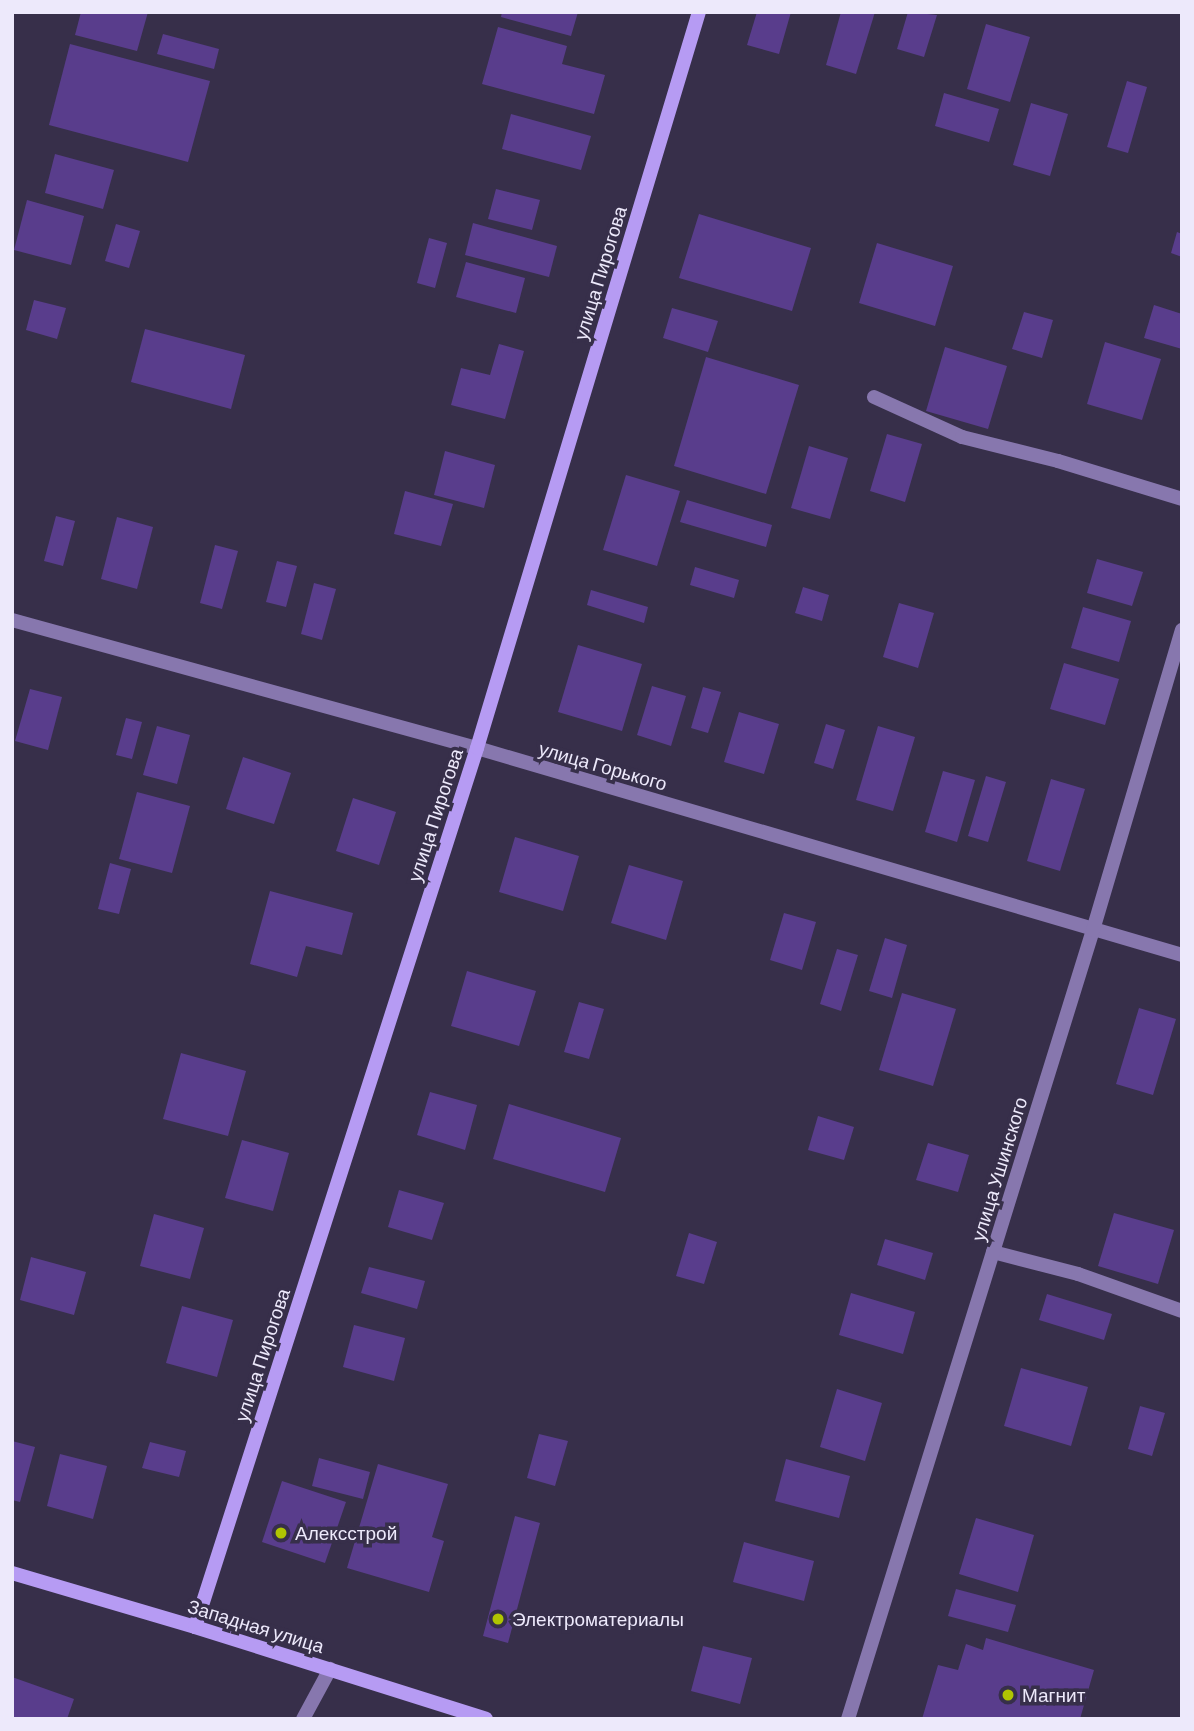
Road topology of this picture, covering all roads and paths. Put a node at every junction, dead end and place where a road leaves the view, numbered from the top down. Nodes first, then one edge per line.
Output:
1 (699, 12) edge
2 (874, 397) dead end
3 (1182, 499) edge
4 (12, 621) edge
5 (1182, 630) edge
6 (477, 748) junction
7 (1093, 930) junction
8 (1182, 955) edge
9 (993, 1252) junction
10 (1182, 1311) edge
11 (12, 1573) edge
12 (195, 1627) junction
13 (330, 1669) junction
14 (303, 1719) edge
15 (486, 1719) edge
16 (848, 1719) edge

1 - 6 street, улица Пирогова
2 - 3 street
4 - 6 street, улица Горького
5 - 7 street, улица Ушинского
6 - 7 street, улица Горького
6 - 12 street, улица Пирогова
7 - 8 street, улица Горького
7 - 9 street, улица Ушинского
9 - 10 street
9 - 16 street, улица Ушинского
11 - 12 street, Западная улица
12 - 13 street, Западная улица
13 - 14 street
13 - 15 street, Западная улица

